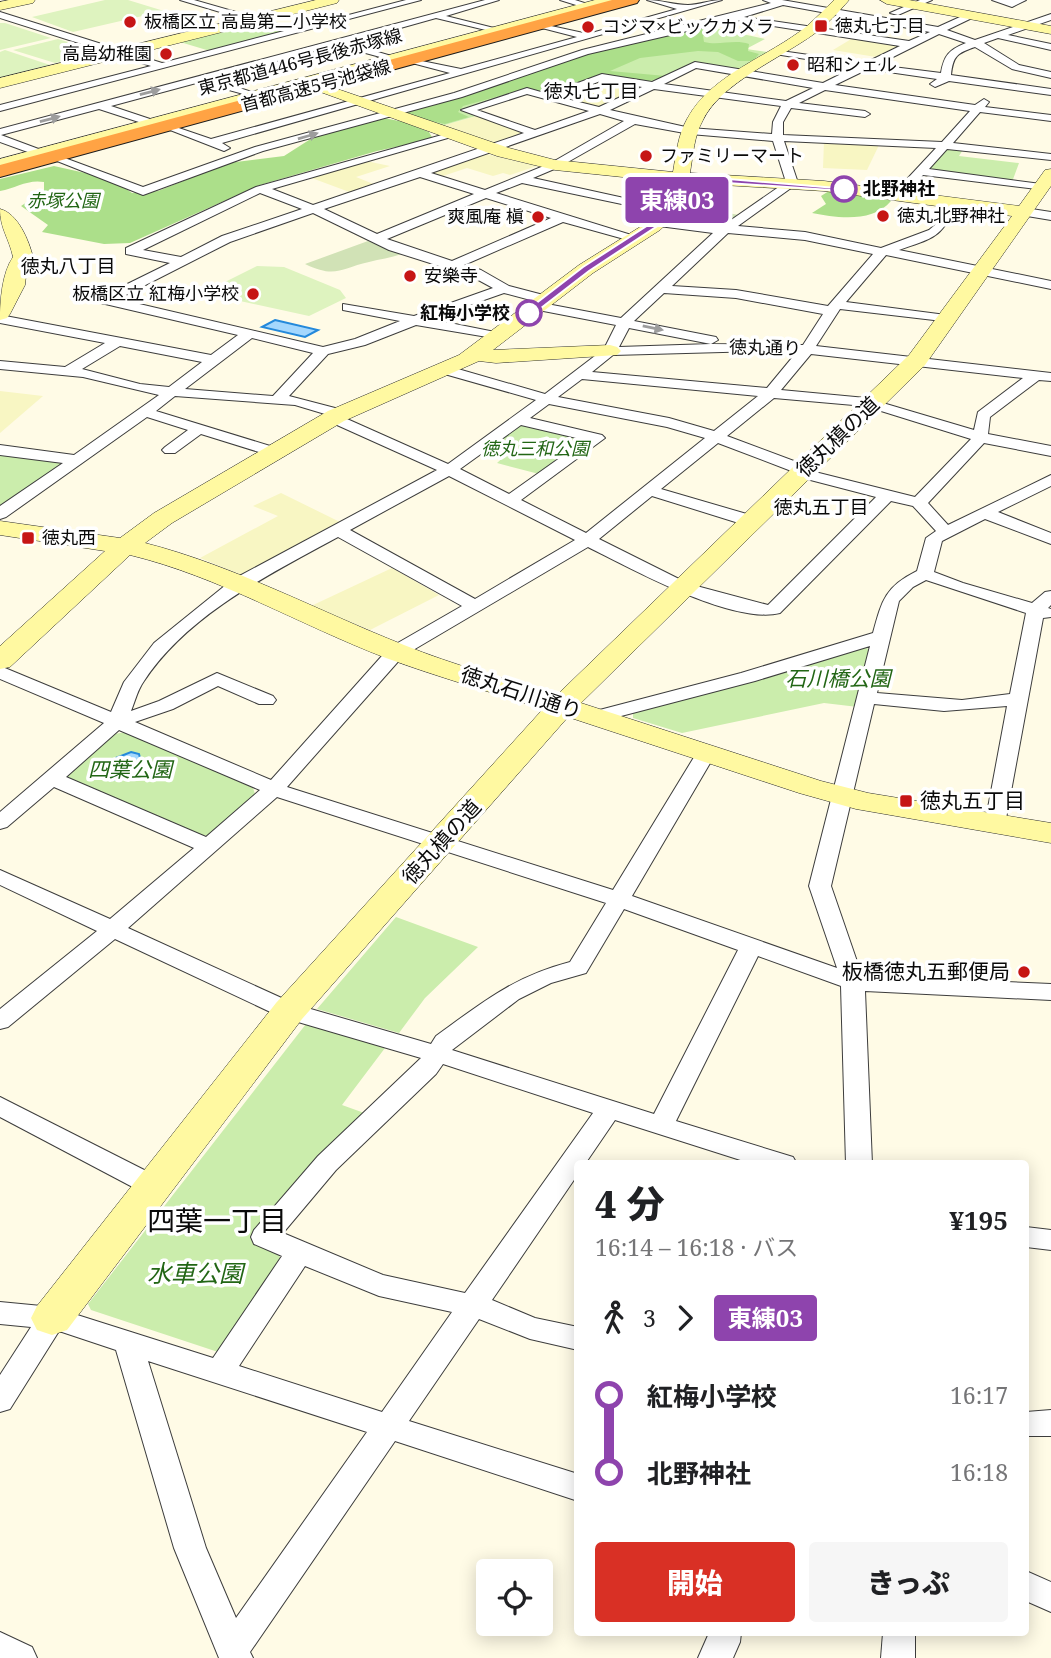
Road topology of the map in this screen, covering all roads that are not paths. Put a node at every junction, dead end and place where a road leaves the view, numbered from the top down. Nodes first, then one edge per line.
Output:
1 (28, 0) edge
2 (184, 0) edge
3 (331, 0) edge
4 (375, 0) edge
5 (417, 0) edge
6 (495, 0) edge
7 (565, 0) edge
8 (610, 0) edge
9 (622, 0) edge
10 (631, 0) edge
11 (640, 0) edge
12 (652, 0) edge
13 (718, 0) edge
14 (765, 0) edge
15 (842, 0) edge
16 (887, 0) edge
17 (996, 0) edge
18 (1022, 0) edge
19 (781, 3) junction
20 (921, 3) edge
21 (396, 5) junction
22 (589, 6) junction
23 (1, 8) edge
24 (689, 8) junction
25 (830, 12) junction
26 (971, 15) junction
27 (436, 16) junction
28 (736, 18) junction
29 (1051, 18) edge
30 (880, 19) junction
31 (253, 20) junction
32 (545, 26) junction
33 (1028, 26) junction
34 (811, 30) junction
35 (937, 30) junction
36 (1051, 30) edge
37 (296, 31) junction
38 (495, 31) junction
39 (1000, 36) junction
40 (588, 37) junction
41 (170, 40) junction
42 (335, 43) junction
43 (617, 44) junction
44 (908, 44) junction
45 (977, 44) junction
46 (1051, 47) edge
47 (119, 53) junction
48 (212, 53) junction
49 (775, 53) junction
50 (848, 56) dead end
51 (392, 59) junction
52 (876, 60) junction
53 (415, 61) junction
54 (161, 66) junction
55 (861, 67) junction
56 (1016, 67) junction
57 (462, 73) junction
58 (744, 73) junction
59 (1051, 75) edge
60 (20, 78) junction
61 (200, 79) junction
62 (945, 79) junction
63 (496, 81) junction
64 (0, 83) edge
65 (653, 85) junction
66 (998, 85) junction
67 (819, 87) junction
68 (320, 88) junction
69 (61, 92) junction
70 (1051, 92) edge
71 (715, 95) junction
72 (254, 96) junction
73 (548, 97) junction
74 (900, 99) junction
75 (359, 102) junction
76 (788, 104) junction
77 (101, 106) junction
78 (0, 108) edge
79 (978, 108) junction
80 (600, 111) junction
81 (390, 112) junction
82 (865, 114) junction
83 (1051, 118) edge
84 (634, 120) junction
85 (152, 123) junction
86 (170, 128) junction
87 (690, 131) junction
88 (0, 132) edge
89 (534, 133) junction
90 (453, 135) junction
91 (0, 138) edge
92 (776, 138) junction
93 (865, 141) junction
94 (212, 143) junction
95 (944, 145) junction
96 (491, 148) junction
97 (40, 153) junction
98 (243, 155) junction
99 (1051, 157) edge
100 (371, 158) junction
101 (58, 159) junction
102 (555, 165) junction
103 (0, 169) edge
104 (919, 171) junction
105 (418, 173) junction
106 (681, 177) junction
107 (521, 179) junction
108 (792, 183) junction
109 (260, 189) junction
110 (1045, 191) edge
111 (485, 194) junction
112 (898, 195) junction
113 (951, 202) junction
114 (312, 209) junction
115 (0, 214) edge
116 (664, 217) junction
117 (197, 218) junction
118 (562, 218) junction
119 (724, 230) junction
120 (240, 234) junction
121 (0, 235) edge
122 (635, 238) junction
123 (376, 239) junction
124 (883, 251) junction
125 (181, 261) junction
126 (452, 266) junction
127 (11, 269) edge
128 (983, 270) junction
129 (1051, 285) edge
130 (504, 289) junction
131 (660, 289) junction
132 (542, 303) junction
133 (3, 304) edge
134 (348, 307) dead end
135 (834, 308) junction
136 (0, 319) edge
137 (946, 319) junction
138 (414, 320) junction
139 (625, 322) junction
140 (249, 334) junction
141 (499, 337) junction
142 (118, 342) junction
143 (728, 347) junction
144 (807, 349) junction
145 (323, 351) junction
146 (610, 351) junction
147 (477, 354) junction
148 (213, 360) junction
149 (917, 360) junction
150 (0, 365) edge
151 (446, 370) junction
152 (68, 371) junction
153 (580, 375) junction
154 (1043, 377) edge
155 (173, 391) junction
156 (771, 393) junction
157 (547, 399) junction
158 (277, 400) junction
159 (873, 403) junction
160 (145, 412) junction
161 (337, 416) junction
162 (519, 420) junction
163 (200, 428) junction
164 (716, 437) junction
165 (979, 437) junction
166 (0, 450) edge
167 (170, 450) dead end
168 (1051, 451) edge
169 (275, 452) junction
170 (78, 460) junction
171 (449, 470) junction
172 (802, 472) junction
173 (1051, 480) edge
174 (649, 490) junction
175 (887, 495) junction
176 (509, 501) junction
177 (919, 503) junction
178 (985, 513) junction
179 (0, 514) edge
180 (751, 522) junction
181 (0, 528) edge
182 (338, 530) junction
183 (946, 532) junction
184 (1051, 539) edge
185 (587, 540) junction
186 (125, 545) junction
187 (925, 574) junction
188 (238, 584) junction
189 (683, 588) junction
190 (1051, 596) edge
191 (475, 606) junction
192 (1043, 612) edge
193 (883, 635) junction
194 (397, 652) junction
195 (0, 661) edge
196 (0, 672) edge
197 (868, 698) junction
198 (1019, 698) junction
199 (266, 700) dead end
200 (562, 706) junction
201 (595, 717) junction
202 (117, 722) junction
203 (706, 753) junction
204 (52, 778) junction
205 (274, 789) junction
206 (843, 796) junction
207 (9, 804) edge
208 (0, 823) edge
209 (995, 824) junction
210 (1051, 833) edge
211 (443, 842) junction
212 (208, 846) junction
213 (0, 877) edge
214 (618, 898) junction
215 (111, 931) junction
216 (751, 947) junction
217 (853, 982) junction
218 (1051, 992) edge
219 (289, 1011) junction
220 (0, 1021) edge
221 (437, 1055) junction
222 (0, 1106) edge
223 (608, 1109) junction
224 (661, 1126) junction
225 (766, 1160) edge
226 (859, 1160) edge
227 (153, 1186) junction
228 (1029, 1237) edge
229 (1051, 1240) edge
230 (299, 1252) junction
231 (472, 1307) junction
232 (0, 1313) edge
233 (52, 1318) junction
234 (574, 1338) edge
235 (128, 1342) junction
236 (220, 1372) junction
237 (0, 1399) edge
238 (1051, 1423) edge
239 (1029, 1424) edge
240 (388, 1427) junction
241 (574, 1487) edge
242 (1029, 1588) edge
243 (1051, 1597) edge
244 (725, 1636) edge
245 (899, 1636) edge
246 (0, 1648) edge
247 (234, 1654) edge
248 (20, 1658) edge
249 (715, 1658) edge
250 (898, 1658) edge

1 - 23 street
2 - 31 street
3 - 31 street
4 - 21 street
5 - 21 street
6 - 27 street
7 - 22 street
8 - 22 street, 東京都道446号長後赤塚線
9 - 103 highway, 首都高速5号池袋線
10 - 103 highway, 首都高速5号池袋線
11 - 32 street, 東京都道446号長後赤塚線
12 - 24 street
13 - 24 street
14 - 19 street
15 - 25 street
16 - 20 street
17 - 18 street
19 - 25 street
19 - 28 street
20 - 26 street
20 - 30 street
21 - 27 street
21 - 37 street
22 - 38 street, 東京都道446号長後赤塚線
23 - 47 street
24 - 28 street
24 - 40 street
25 - 30 street
25 - 34 street
26 - 33 street
26 - 35 street
27 - 38 street
27 - 42 street
28 - 34 street
28 - 43 street
29 - 33 street
30 - 35 street
31 - 37 street
31 - 41 street
32 - 40 street
32 - 53 street, 東京都道446号長後赤塚線
33 - 36 street
33 - 39 street
34 - 44 street
34 - 49 street
35 - 44 street
35 - 45 street
37 - 42 street
37 - 48 street
38 - 51 street, 東京都道446号長後赤塚線
39 - 45 street
39 - 46 street
40 - 43 street
40 - 57 street
41 - 47 street
41 - 48 street
42 - 51 street
42 - 61 street
43 - 63 street
44 - 52 street
45 - 56 street
45 - 62 street
47 - 54 street
47 - 60 street
48 - 54 street
49 - 55 street
49 - 58 street
50 - 52 street
51 - 72 street, 東京都道446号長後赤塚線
52 - 55 street
53 - 57 street
53 - 68 street, 東京都道446号長後赤塚線
54 - 61 street
54 - 69 street
55 - 62 street
55 - 67 street
56 - 59 street
56 - 66 street
57 - 63 street
57 - 75 street
58 - 65 street
58 - 67 street
58 - 71 street
60 - 64 street
60 - 69 street
61 - 72 street
77 -> 61 street
62 - 66 street
62 - 74 street
63 - 81 street
65 - 71 street
65 - 73 street
65 - 80 street
66 - 70 street
66 - 79 street
67 - 74 street
67 - 76 street
68 - 75 street
68 - 86 street, 東京都道446号長後赤塚線
69 - 77 street
69 - 78 street
71 - 76 street
71 - 87 street
72 - 85 street, 東京都道446号長後赤塚線
73 - 80 street
73 - 89 street
74 - 79 street
74 - 82 street
75 - 81 street
75 - 94 street
76 - 82 street
76 - 92 street
77 - 85 street
88 -> 77 street
79 - 83 street
79 - 95 street
80 - 84 street
80 - 89 street
81 - 90 street
98 -> 81 street
82 - 93 street
84 - 87 street
84 - 102 street
85 - 97 street, 東京都道446号長後赤塚線
86 - 94 street
86 - 101 street, 東京都道446号長後赤塚線
87 - 92 street
87 - 106 street
89 - 96 street
90 - 96 street
90 - 100 street
91 - 97 street
92 - 93 street
92 - 108 street
93 - 95 street
94 - 98 street
95 - 99 street
95 - 104 street
96 - 102 street
96 - 105 street
97 - 103 street, 東京都道446号長後赤塚線
98 - 101 street
100 - 105 street
100 - 109 street
101 - 103 street, 東京都道446号長後赤塚線
102 - 106 street
102 - 107 street
104 - 110 street
104 - 112 street
105 - 111 street
105 - 114 street
106 - 108 street
106 - 116 street
107 - 111 street
107 - 116 street
108 - 112 street
108 - 119 street
109 - 114 street
109 - 117 street
110 - 113 street
110 - 128 street, 徳丸槙の道
111 - 118 street
111 - 123 street
112 - 113 street
113 - 124 street
114 - 120 street
114 - 123 street
115 - 127 street
116 - 119 street
116 - 122 street
117 - 120 street
117 - 125 street
118 - 122 street
118 - 126 street
119 - 124 street
119 - 131 street
120 - 125 street
121 - 127 street
122 - 132 street
123 - 126 street
124 - 128 street
124 - 135 street
125 - 140 street
126 - 130 street
127 - 133 street
128 - 129 street
128 - 137 street, 徳丸槙の道
130 - 132 street
130 - 138 street
131 - 135 street
131 - 139 street
132 - 139 street
132 - 141 street
134 - 138 street
135 - 137 street
135 - 144 street
136 - 142 street
137 - 149 street, 徳丸槙の道
138 - 141 street
138 - 145 street
139 -> 143 street
139 - 146 street
140 - 145 street
140 - 148 street
141 - 147 street
142 - 148 street
142 - 152 street
143 - 144 street, 徳丸通り
143 - 146 street, 徳丸通り
144 - 149 street, 徳丸通り
144 - 156 street
145 - 158 street
146 - 147 street, 徳丸通り
146 - 153 street
147 - 151 street
148 - 155 street
149 - 154 street, 徳丸通り
149 - 159 street, 徳丸槙の道
150 - 152 street
151 - 157 street
151 - 161 street
152 - 155 street
153 - 156 street
153 - 157 street
154 - 165 street
155 - 158 street
155 - 160 street
156 - 159 street
156 - 164 street
157 - 162 street
157 - 164 street
158 - 161 street
159 - 165 street
159 - 172 street, 徳丸槙の道
160 - 163 street
160 - 170 street
161 - 169 street
161 - 171 street
162 - 171 street
162 - 176 street
163 - 167 street
163 - 169 street
164 - 172 street
164 - 174 street
165 - 168 street
165 - 177 street
166 - 170 street
169 - 186 street
170 - 179 street
171 - 176 street
171 - 182 street
172 - 175 street
172 - 180 street, 徳丸槙の道
173 - 178 street
174 - 180 street
174 - 185 street
175 - 177 street
175 - 189 street
176 - 185 street
177 - 183 street
178 - 183 street
178 - 184 street
180 - 189 street, 徳丸槙の道
181 - 186 street, 徳丸石川通り
182 - 188 street
182 - 191 street
183 - 187 street
185 - 189 street
185 - 191 street
186 - 188 street, 徳丸石川通り
186 - 195 street
187 - 192 street
187 - 193 street
188 - 194 street, 徳丸石川通り
188 - 202 street
189 - 200 street, 徳丸槙の道
190 - 192 street
191 - 194 street
192 - 198 street
193 - 197 street
193 - 201 street
194 - 200 street, 徳丸石川通り
194 - 205 street
196 - 202 street
197 - 198 street
197 - 206 street
198 - 209 street
199 - 202 street
200 - 201 street, 徳丸石川通り
200 - 211 street, 徳丸槙の道
201 - 203 street, 徳丸石川通り
202 - 204 street
202 - 205 street
203 - 206 street, 徳丸石川通り
203 - 214 street
204 - 207 street
204 - 212 street
205 - 211 street
205 - 212 street
206 - 209 street, 徳丸石川通り
206 - 217 street
207 - 208 street
209 - 210 street, 徳丸石川通り
211 - 214 street
211 - 219 street, 徳丸槙の道
212 - 215 street
213 - 215 street
214 - 216 street
214 - 221 street
215 - 219 street
215 - 220 street
216 - 217 street
216 - 224 street
217 - 218 street
217 - 226 street
219 - 221 street
219 - 227 street, 徳丸槙の道
221 - 223 street
221 - 230 street
222 - 227 street
223 - 224 street
223 - 231 street
224 - 225 street
227 - 233 street, 徳丸槙の道
228 - 229 street
230 - 231 street
230 - 236 street
231 - 234 street
231 - 240 street
232 - 233 street
233 - 235 street
233 - 237 street
235 - 236 street
235 - 247 street
236 - 240 street
238 - 239 street
240 - 241 street
240 - 247 street
242 - 243 street
244 - 249 street
245 - 250 street
246 - 248 street

